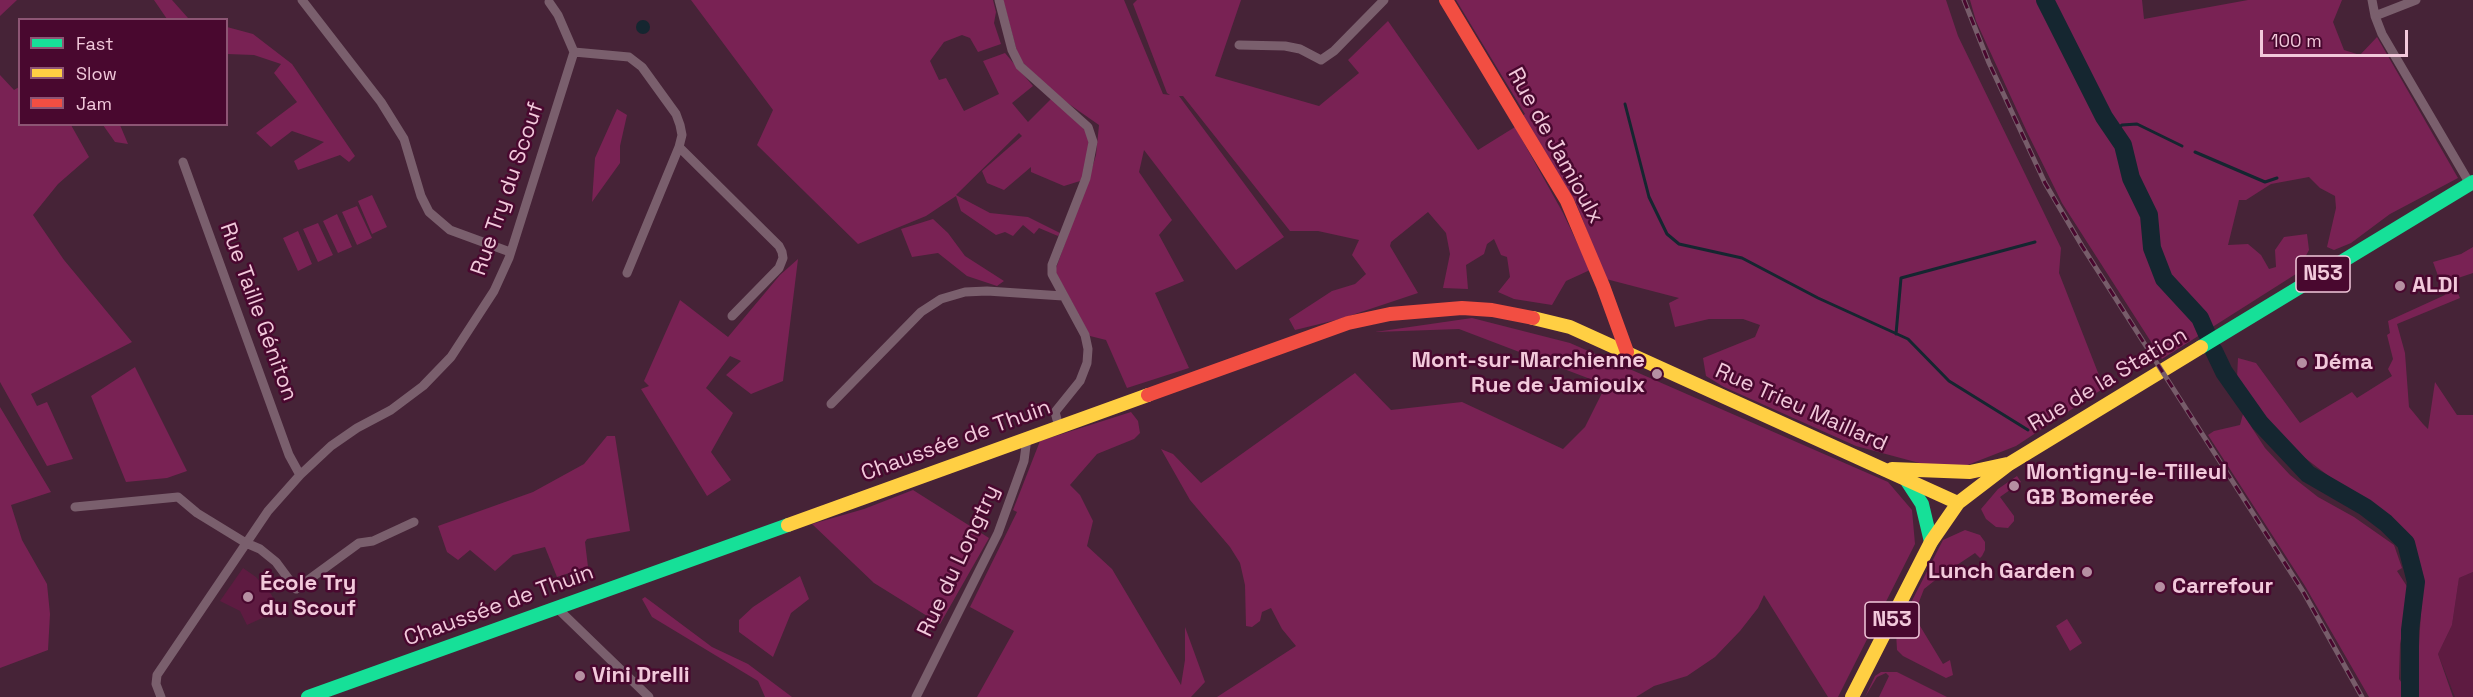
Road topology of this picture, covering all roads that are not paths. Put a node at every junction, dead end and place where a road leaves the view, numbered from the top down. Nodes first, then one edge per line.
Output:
1 (302, 0) edge
2 (999, 0) edge
3 (1384, 0) edge
4 (1446, 0) edge
5 (2372, 0) edge
6 (2416, 0) edge
7 (547, 1) edge
8 (2375, 16) junction
9 (1239, 45) dead end
10 (574, 52) junction
11 (679, 147) junction
12 (183, 162) dead end
13 (2472, 183) edge
14 (510, 252) junction
15 (627, 273) dead end
16 (1063, 296) junction
17 (732, 316) dead end
18 (1627, 352) junction
19 (831, 404) dead end
20 (1059, 427) junction
21 (1028, 438) junction
22 (2009, 464) junction
23 (1888, 470) junction
24 (300, 474) junction
25 (1904, 477) junction
26 (1958, 503) junction
27 (75, 507) dead end
28 (414, 522) dead end
29 (1931, 542) junction
30 (246, 543) junction
31 (557, 608) junction
32 (161, 697) edge
33 (308, 697) edge
34 (649, 697) edge
35 (916, 697) edge
36 (1852, 697) edge

1 - 14 street
2 - 16 street
3 - 9 street
4 - 18 main road, Rue de Jamioulx
5 - 8 street
6 - 8 street
7 - 10 street
8 - 13 street
10 - 11 street
10 - 14 street, Rue Try du Scouf
11 - 15 street
11 - 17 street
12 - 24 street, Rue Taille Géniton
13 - 22 main road, Rue de la Station / N53
14 - 24 street, Rue Try du Scouf
16 - 19 street
16 - 20 street
18 - 20 main road, Chaussée de Thuin
18 - 23 main road, Rue Trieu Maillard
20 - 21 main road, Chaussée de Thuin
21 - 31 main road, Chaussée de Thuin
21 - 35 street, Rue du Longtry
22 - 23 main road
22 - 26 main road, Rue de la Station / N53
23 - 25 main road, Rue Trieu Maillard
24 - 30 street, Rue Try du Scouf
25 - 26 main road, Rue Trieu Maillard
25 - 29 main road
26 - 29 main road, Rue de la Station / N53
27 - 30 street
28 - 30 street
29 - 36 main road, Rue de la Station / N53
30 - 32 street, Rue Try du Scouf
31 - 33 main road, Chaussée de Thuin
31 - 34 street

